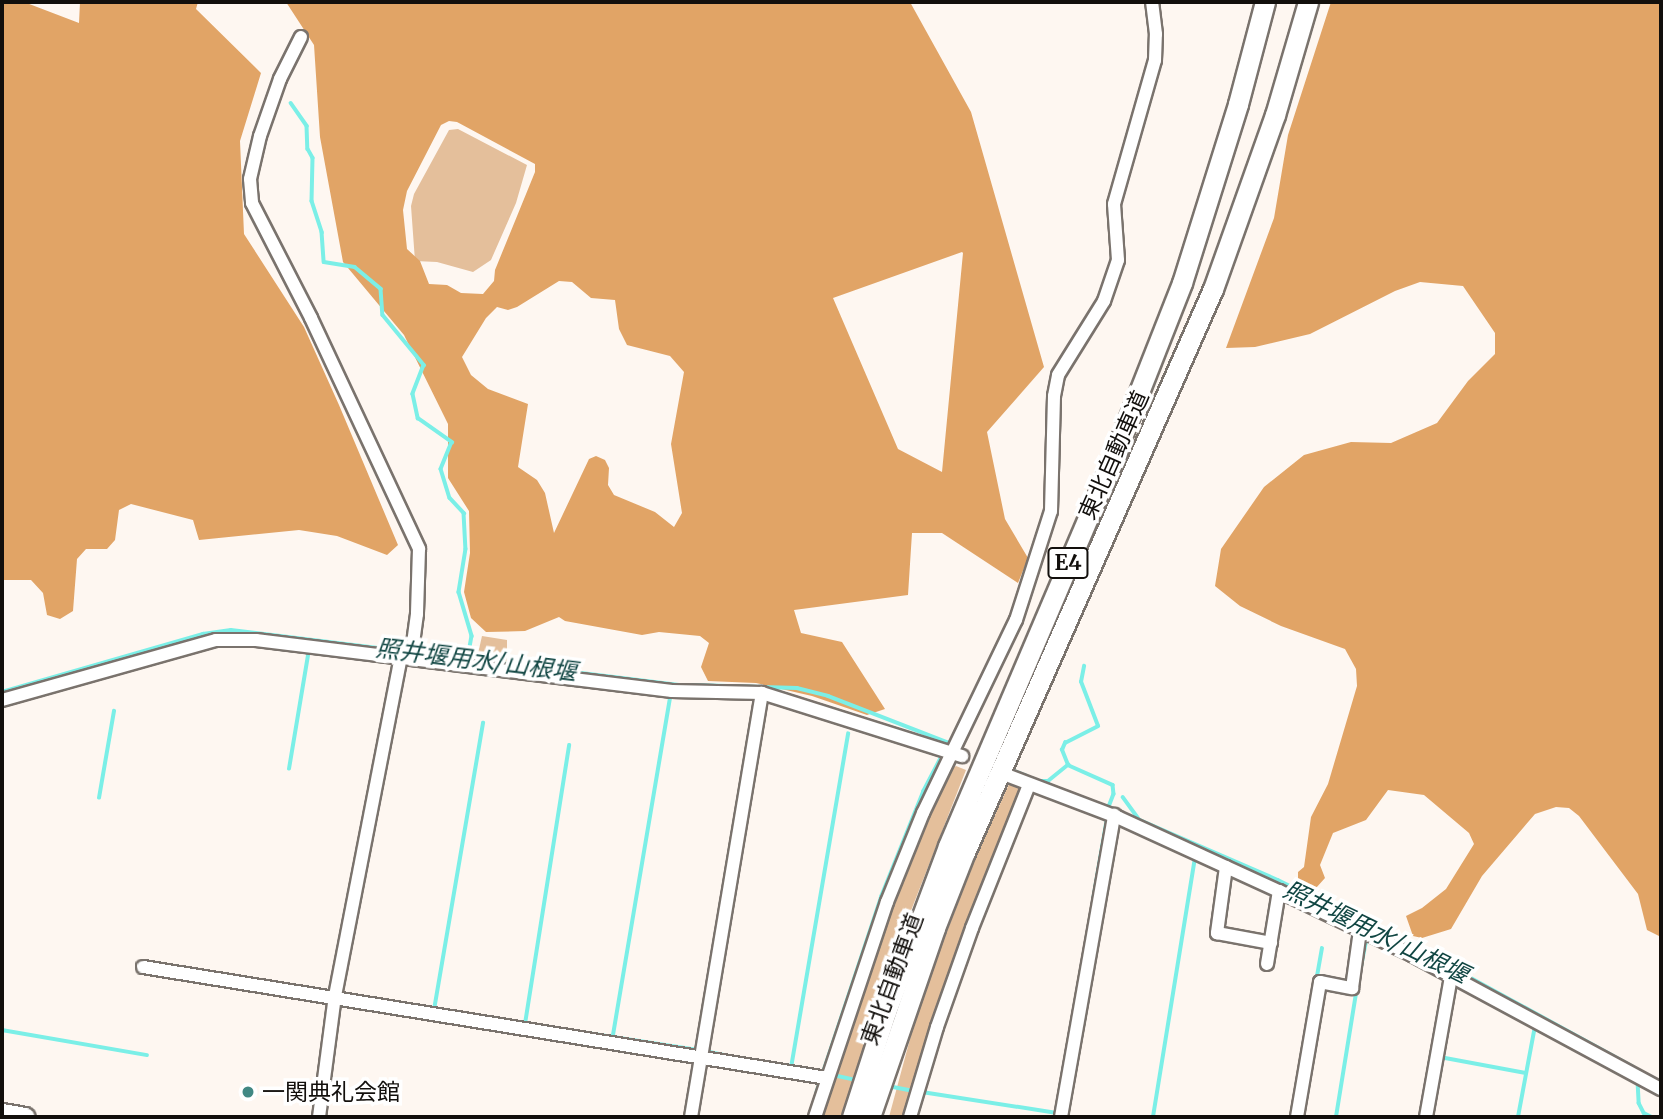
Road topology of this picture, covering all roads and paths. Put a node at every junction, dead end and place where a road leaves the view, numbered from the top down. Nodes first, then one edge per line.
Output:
1 (1152, 2) edge
2 (1265, 2) edge
3 (1308, 2) edge
4 (300, 37) dead end
5 (406, 658) junction
6 (762, 693) junction
7 (2, 700) edge
8 (958, 754) junction
9 (1009, 776) dead end
10 (1030, 785) junction
11 (1114, 816) junction
12 (1226, 867) junction
13 (1279, 891) junction
14 (1360, 930) junction
15 (1271, 943) junction
16 (1268, 964) dead end
17 (143, 967) dead end
18 (1451, 976) junction
19 (335, 996) junction
20 (904, 1017) junction
21 (702, 1057) junction
22 (827, 1078) junction
23 (1661, 1089) edge
24 (2, 1113) edge
25 (25, 1117) edge
26 (319, 1117) edge
27 (691, 1117) edge
28 (815, 1117) edge
29 (852, 1117) edge
30 (870, 1117) edge
31 (880, 1117) edge
32 (910, 1117) edge
33 (1061, 1117) edge
34 (1297, 1117) edge
35 (1426, 1117) edge

1 - 8 street
2 - 29 highway, 東北自動車道 / E4
3 - 20 highway, 東北自動車道 / E4
4 - 5 street
5 - 6 street
5 - 7 street
5 - 19 street
6 - 8 street
6 - 21 street
8 - 22 street
9 - 10 street
10 - 11 street
10 - 32 street
11 - 12 street
11 - 33 street
12 - 13 street
12 - 15 street
13 - 14 street
13 - 15 street
14 - 18 street
14 - 34 street
15 - 16 street
17 - 19 street
18 - 23 street
18 - 35 street
19 - 21 street
19 - 26 street
20 - 30 highway, 東北自動車道 / E4
20 - 31 highway
21 - 22 street
21 - 27 street
22 - 28 street
24 - 25 highway

